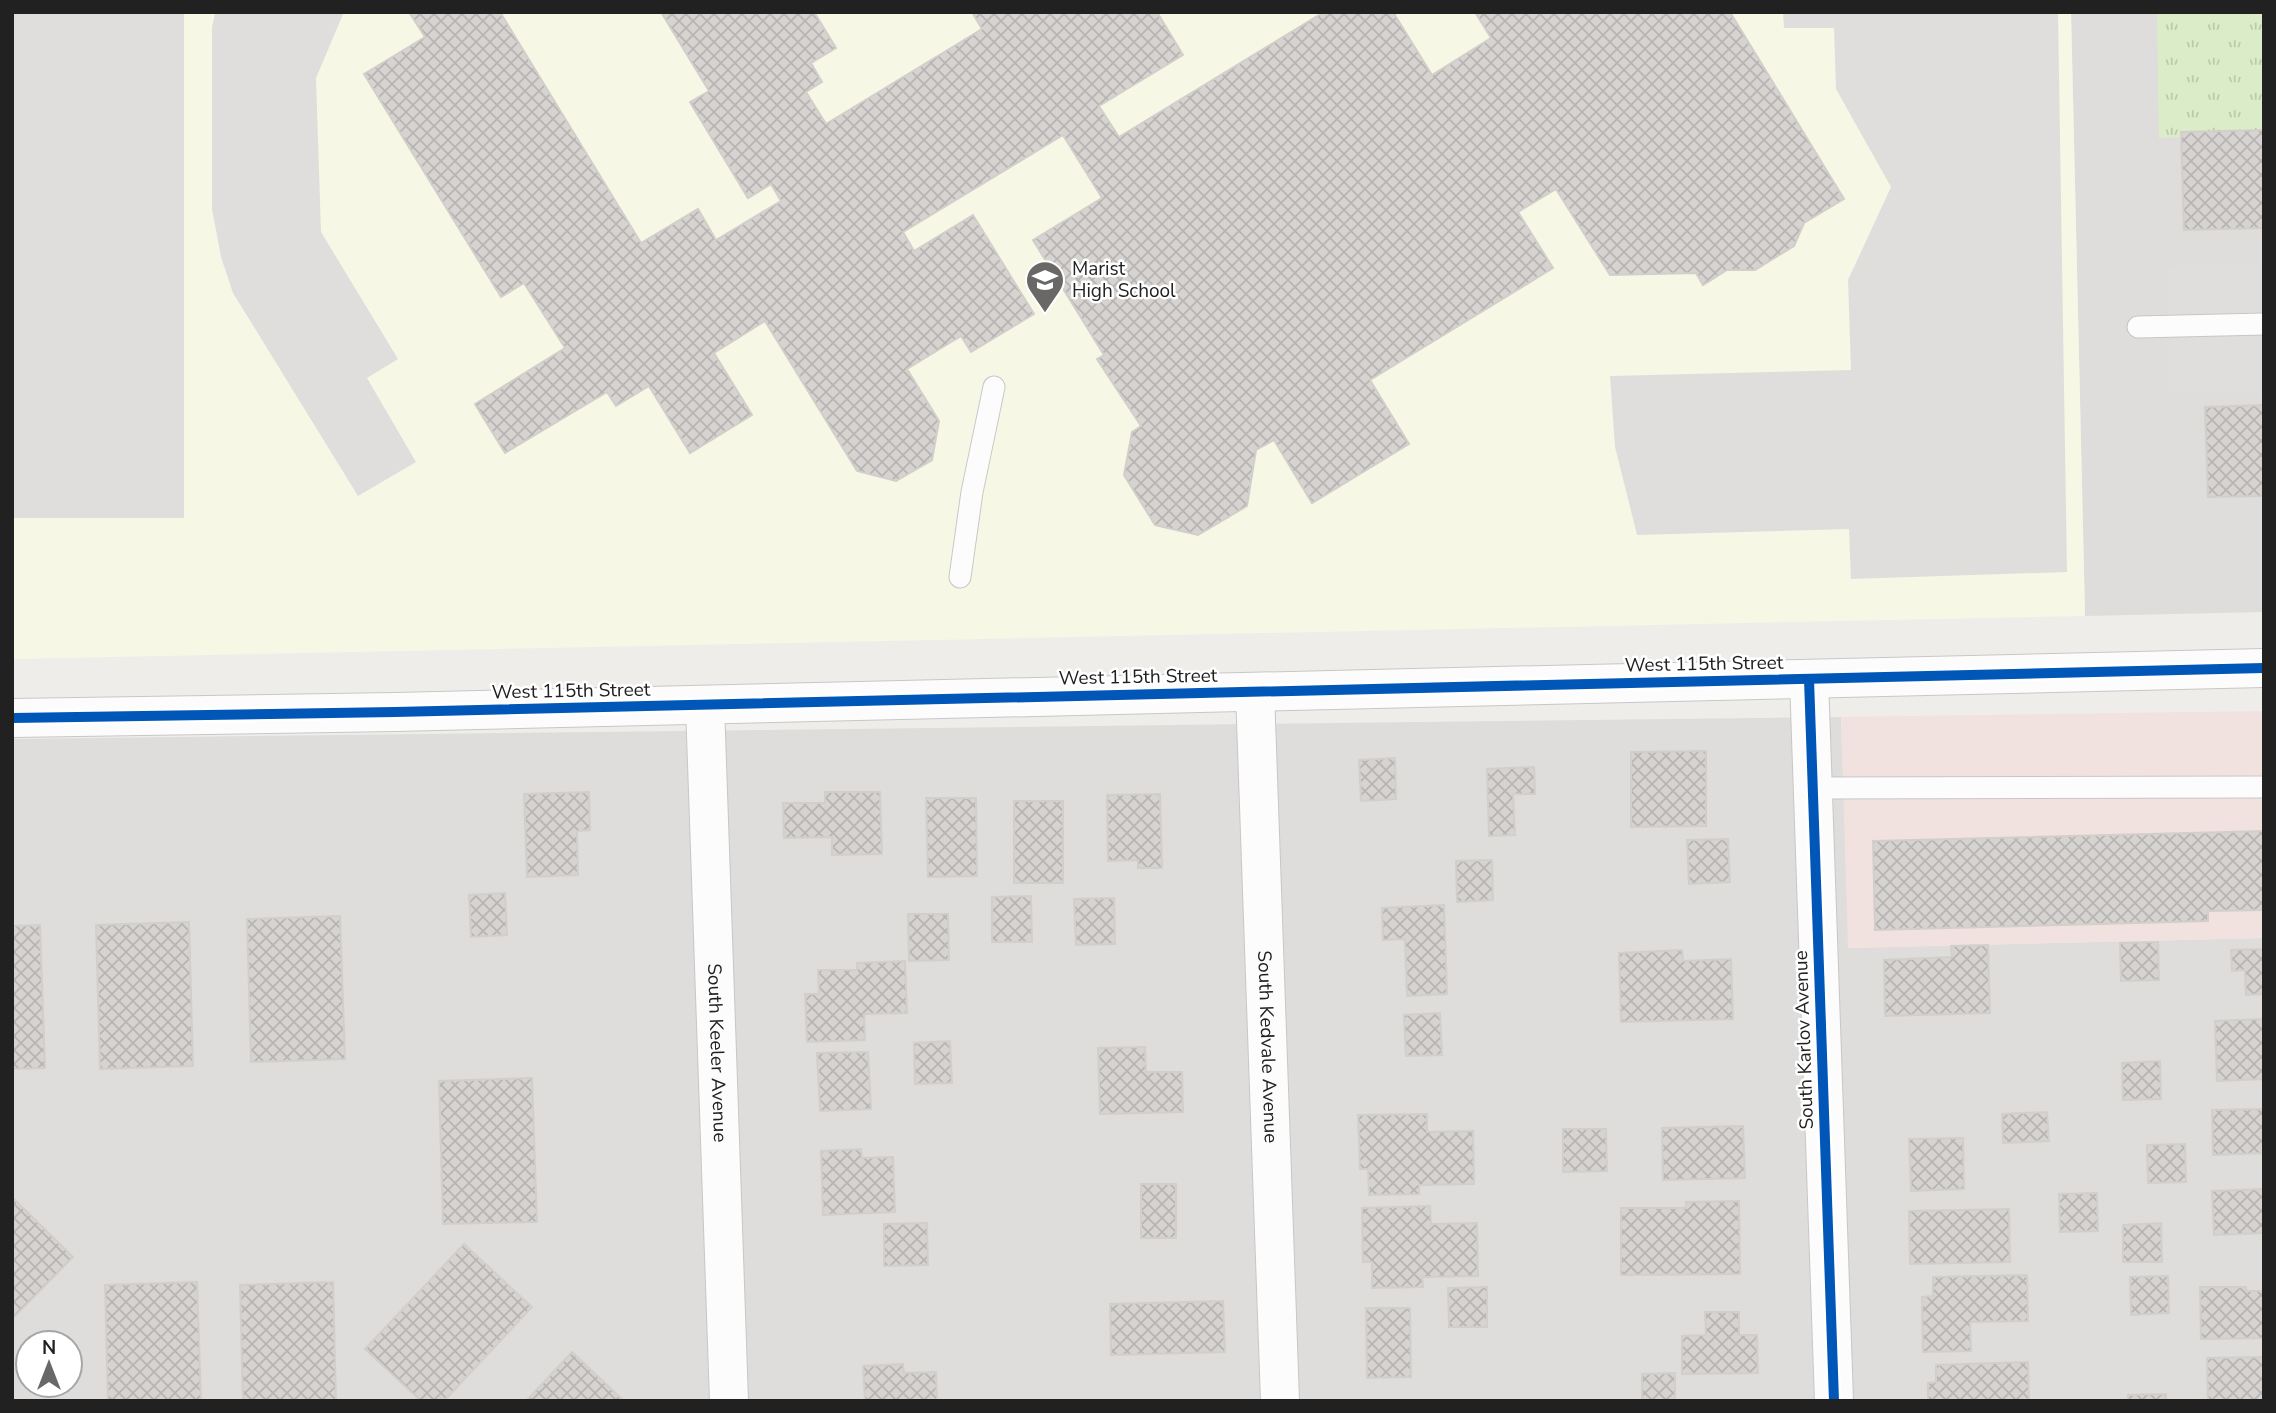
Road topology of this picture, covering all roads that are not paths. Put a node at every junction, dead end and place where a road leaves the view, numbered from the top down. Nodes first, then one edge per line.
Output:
1 (2264, 324) edge
2 (2137, 327) dead end
3 (994, 387) dead end
4 (960, 577) dead end
5 (2264, 668) edge
6 (1809, 679) junction
7 (1255, 692) junction
8 (705, 705) junction
9 (12, 718) edge
10 (2264, 787) edge
11 (1813, 788) junction
12 (729, 1401) edge
13 (1280, 1401) edge
14 (1834, 1401) edge

1 - 2 lane
3 - 4 lane
5 - 6 street, West 115th Street
6 - 7 street, West 115th Street
6 - 11 street, South Karlov Avenue
7 - 8 street, West 115th Street
7 - 13 street, South Kedvale Avenue
8 - 9 street, West 115th Street
8 - 12 street, South Keeler Avenue
10 - 11 lane
11 - 14 street, South Karlov Avenue

